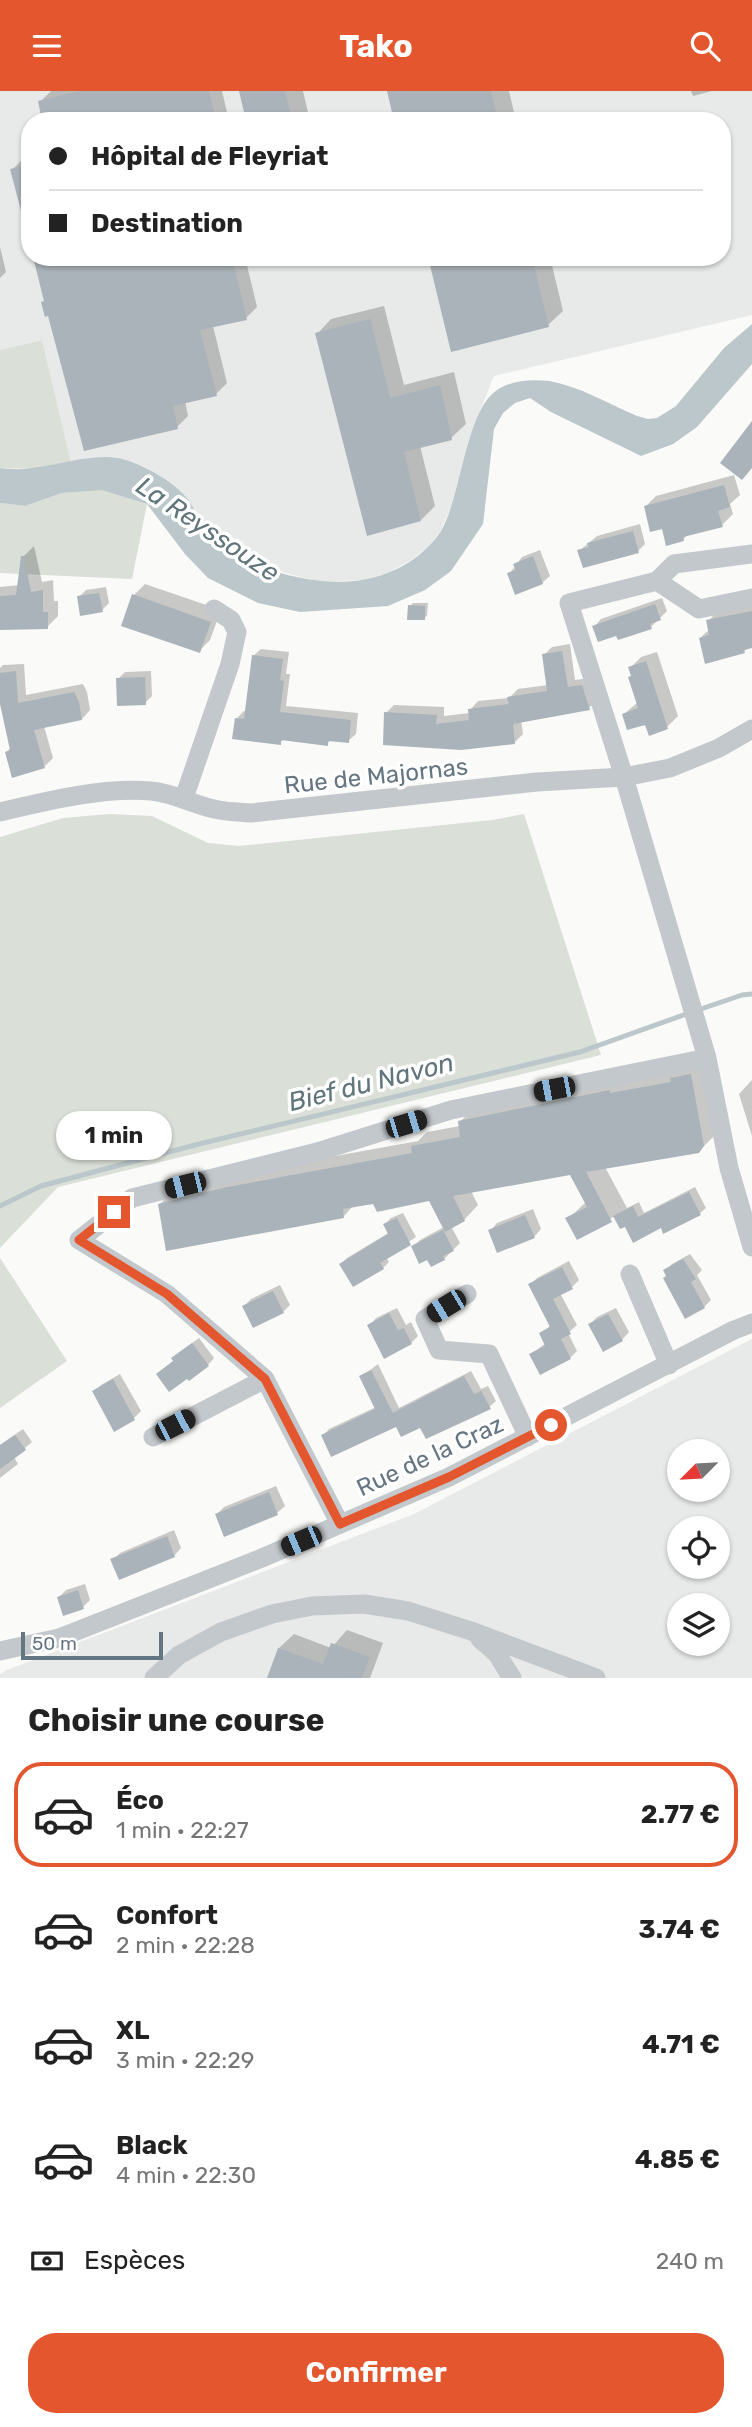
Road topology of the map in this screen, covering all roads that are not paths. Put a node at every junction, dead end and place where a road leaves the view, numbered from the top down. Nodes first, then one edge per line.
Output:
1 (752, 554) edge
2 (657, 581) junction
3 (752, 598) edge
4 (214, 609) dead end
5 (752, 729) edge
6 (624, 777) junction
7 (184, 798) junction
8 (0, 812) edge
9 (707, 1058) junction
10 (752, 1247) edge
11 (629, 1274) dead end
12 (467, 1294) dead end
13 (752, 1323) edge
14 (668, 1365) junction
15 (265, 1379) junction
16 (153, 1437) dead end
17 (528, 1437) junction
18 (340, 1524) junction
19 (471, 1631) junction
20 (0, 1651) edge
21 (154, 1678) edge
22 (512, 1678) edge
23 (596, 1678) edge

1 - 2 street
2 - 3 street
2 - 6 street
4 - 7 street
5 - 6 street, Rue de Majornas
6 - 7 street, Rue de Majornas
6 - 9 street
7 - 8 street, Rue de Majornas
9 - 10 street
9 - 15 street
11 - 14 street
12 - 17 street
13 - 14 street, Rue de la Craz
14 - 17 street, Rue de la Craz
15 - 16 street
15 - 18 street
17 - 18 street, Rue de la Craz
18 - 20 street, Rue de la Craz
19 - 21 street
19 - 22 street
19 - 23 street

